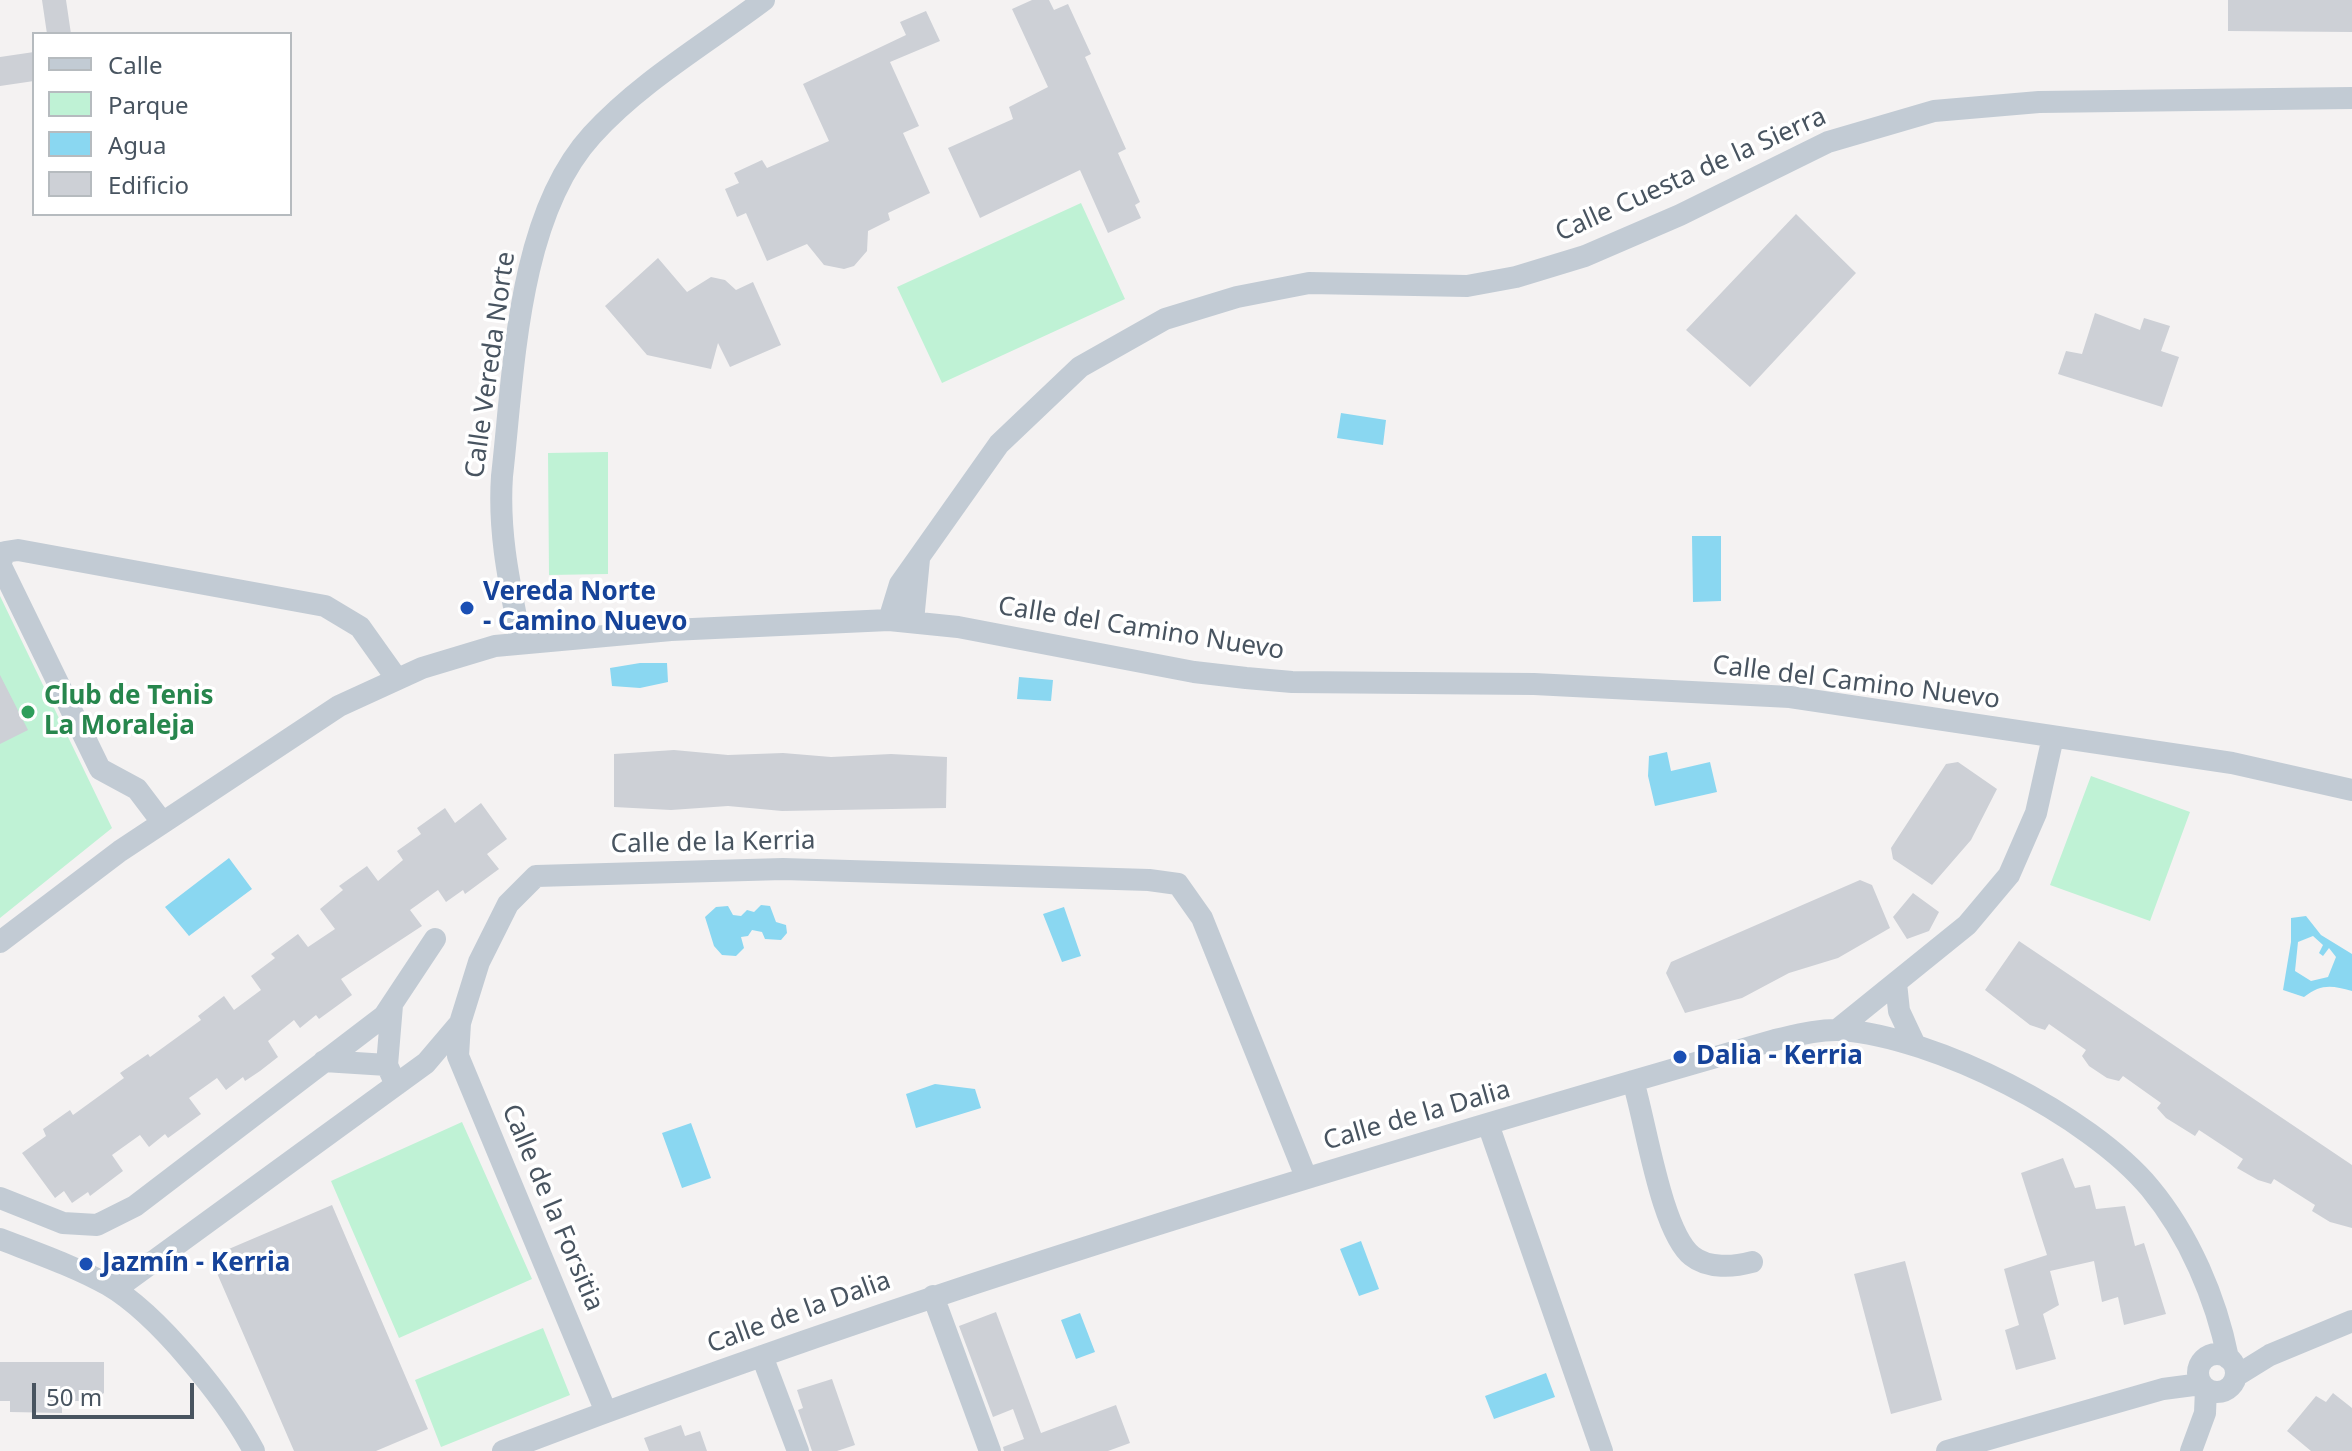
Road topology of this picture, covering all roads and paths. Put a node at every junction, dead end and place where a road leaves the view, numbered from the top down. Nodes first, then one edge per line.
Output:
1 (764, 0) edge
2 (2352, 98) edge
3 (919, 559) junction
4 (889, 620) junction
5 (913, 621) junction
6 (521, 642) junction
7 (397, 679) junction
8 (2053, 737) junction
9 (2352, 790) edge
10 (162, 822) junction
11 (435, 939) dead end
12 (0, 942) edge
13 (1896, 983) junction
14 (392, 1005) junction
15 (460, 1023) junction
16 (1837, 1030) junction
17 (1915, 1045) junction
18 (324, 1061) junction
19 (392, 1075) junction
20 (1633, 1081) junction
21 (1488, 1124) junction
22 (1306, 1177) junction
23 (0, 1198) edge
24 (0, 1239) edge
25 (1752, 1262) dead end
26 (110, 1286) junction
27 (933, 1296) junction
28 (2352, 1321) edge
29 (762, 1356) junction
30 (2232, 1365) junction
31 (2202, 1381) junction
32 (606, 1412) junction
33 (254, 1451) edge
34 (503, 1451) edge
35 (798, 1451) edge
36 (990, 1451) edge
37 (1602, 1451) edge
38 (1947, 1451) edge
39 (2191, 1451) edge

1 - 6 street, Calle Vereda Norte
2 - 3 street, Calle Cuesta de la Sierra
3 - 4 street, Calle Cuesta de la Sierra
3 - 5 street
4 - 5 street, Calle del Camino Nuevo
4 - 6 street, Calle del Camino Nuevo
5 - 8 street, Calle del Camino Nuevo
6 - 7 street, Calle del Camino Nuevo
7 - 10 street, Calle del Camino Nuevo
7 - 10 street
8 - 9 street, Calle del Camino Nuevo
8 - 13 street
10 - 12 street, Calle del Camino Nuevo
11 - 14 street
13 - 16 street
13 - 17 street
14 - 18 street
14 - 19 street
15 - 19 street, Calle de la Kerria
15 - 22 street, Calle de la Kerria
15 - 32 street, Calle de la Forsitia
16 - 17 street, Calle de la Dalia
16 - 20 street, Calle de la Dalia
17 - 30 street, Calle de la Dalia
18 - 19 street
18 - 23 street
19 - 26 street, Calle de la Kerria
20 - 21 street, Calle de la Dalia
20 - 25 street
21 - 22 street, Calle de la Dalia
21 - 37 street
22 - 27 street, Calle de la Dalia
24 - 26 street
26 - 33 street
27 - 29 street, Calle de la Dalia
27 - 36 street
28 - 30 street
29 - 32 street, Calle de la Dalia
29 - 35 street
30 - 31 street
30 - 31 street
31 - 38 street
31 - 39 street
32 - 34 street, Calle de la Dalia

